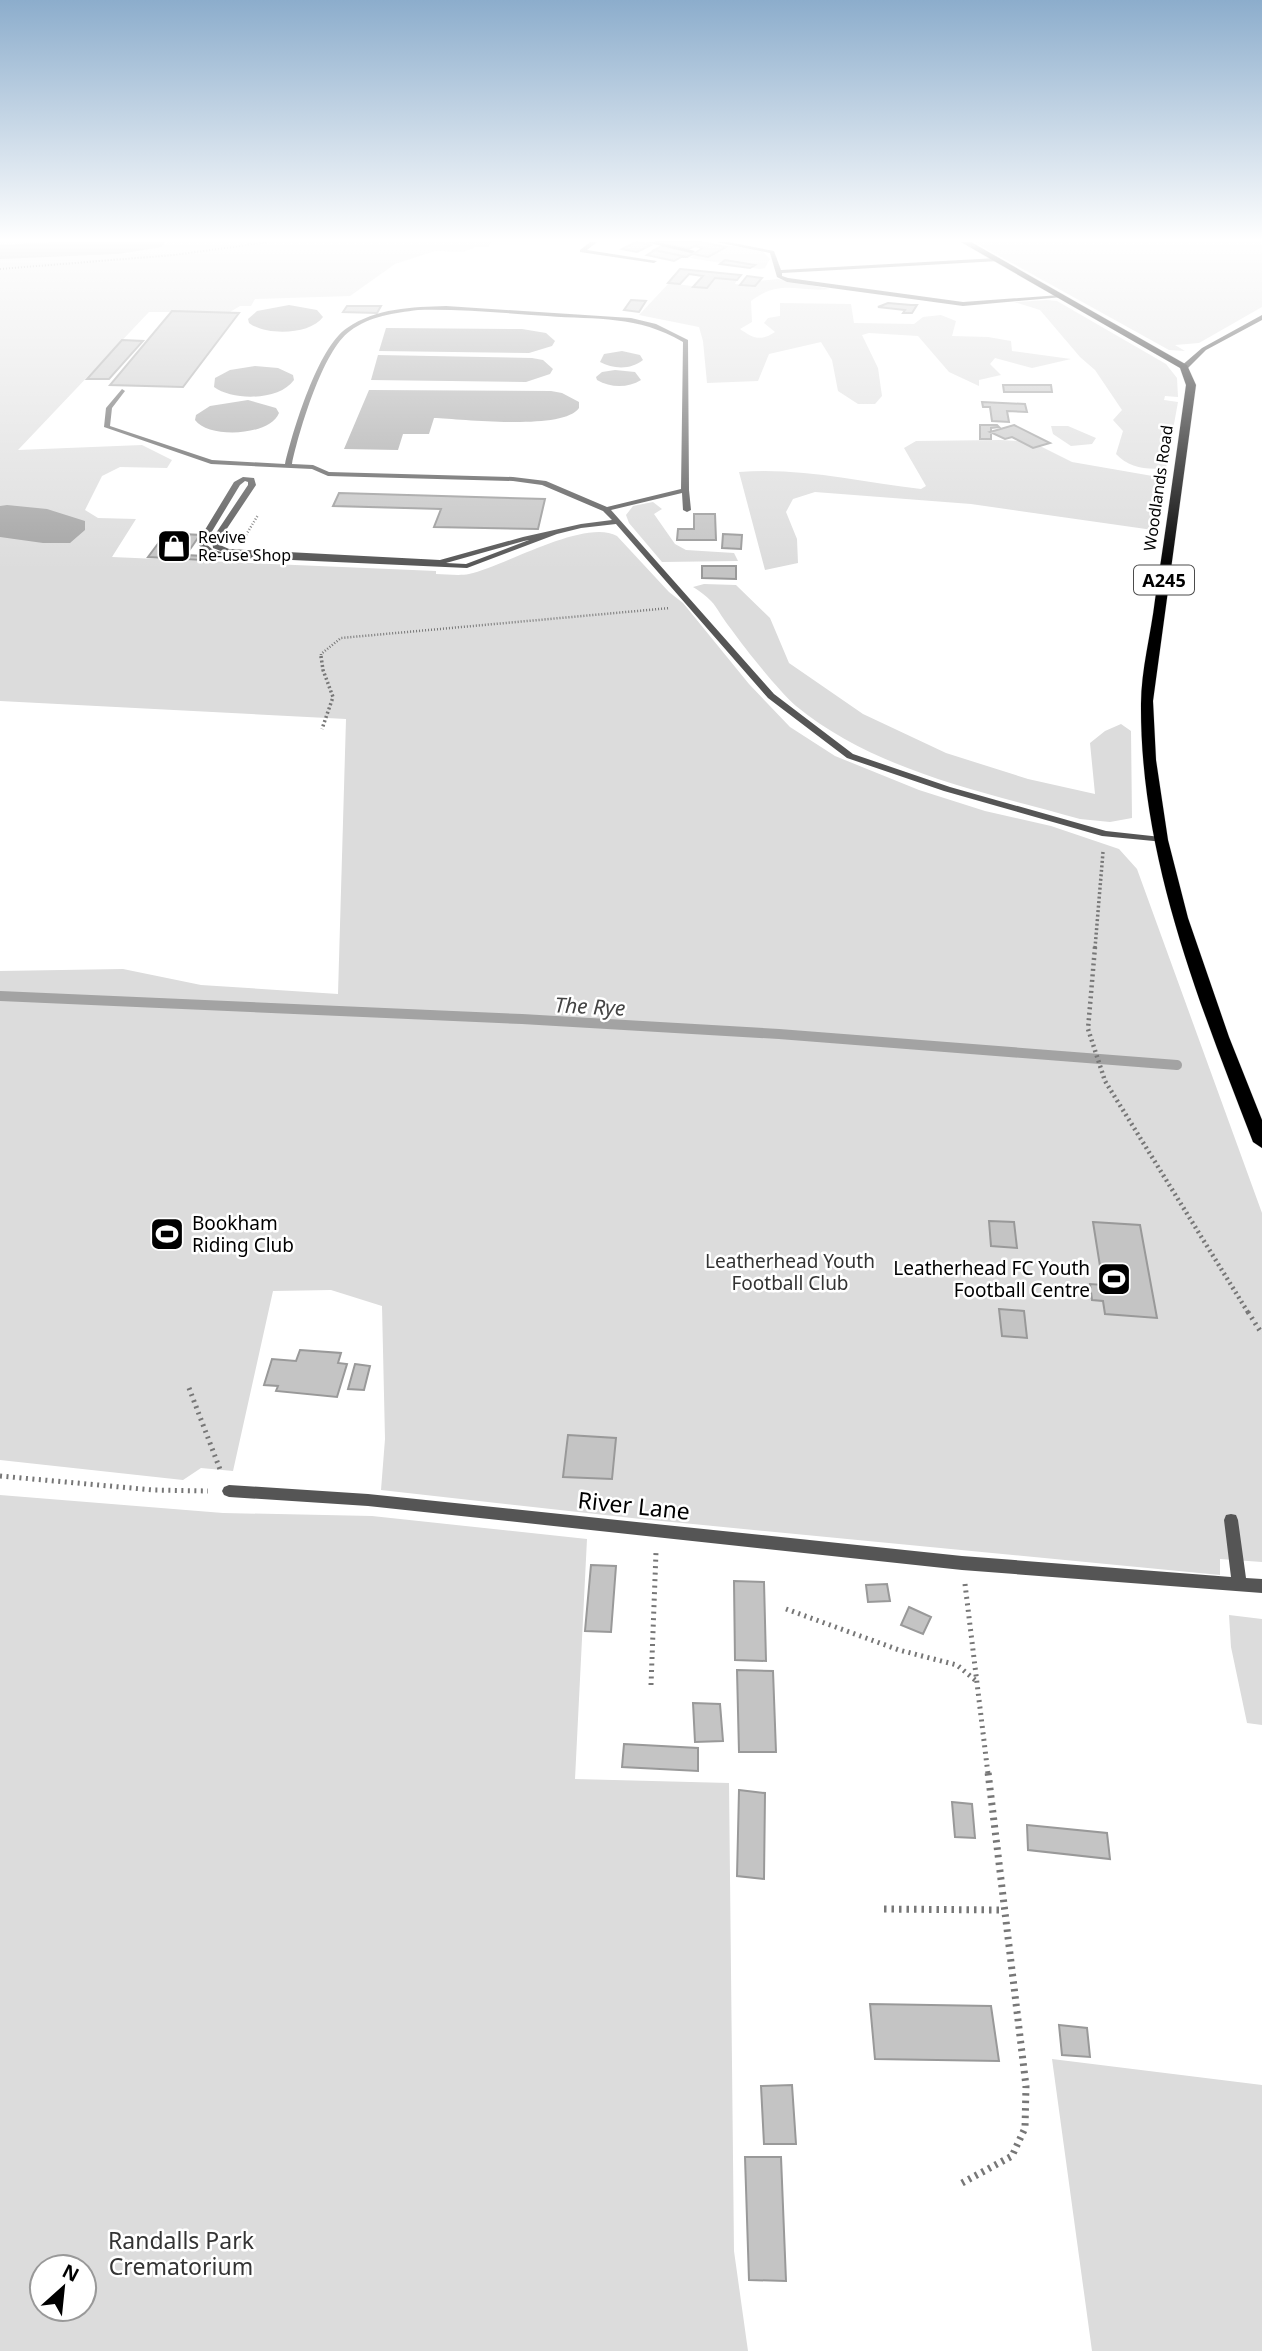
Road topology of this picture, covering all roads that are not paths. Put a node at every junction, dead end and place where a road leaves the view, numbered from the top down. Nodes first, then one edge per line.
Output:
1 (330, 352) edge
2 (686, 352) edge
3 (1157, 352) edge
4 (1201, 352) edge
5 (1184, 367) junction
6 (122, 391) dead end
7 (288, 466) junction
8 (685, 490) junction
9 (606, 509) junction
10 (687, 510) dead end
11 (617, 522) junction
12 (457, 563) junction
13 (1161, 840) junction
14 (1262, 1142) edge
15 (229, 1491) road end
16 (1231, 1520) dead end
17 (1239, 1583) junction
18 (1262, 1586) edge

1 - 7 lane
2 - 8 lane
3 - 5 main road
4 - 5 street
5 - 13 main road, Woodlands Road / A245
6 - 7 lane
7 - 9 lane
8 - 9 lane
8 - 10 lane
9 - 11 lane
11 - 12 lane
11 - 13 lane
12 - 12 lane
13 - 14 main road, Woodlands Road / A245
15 - 17 lane, River Lane
16 - 17 lane
17 - 18 lane, River Lane

